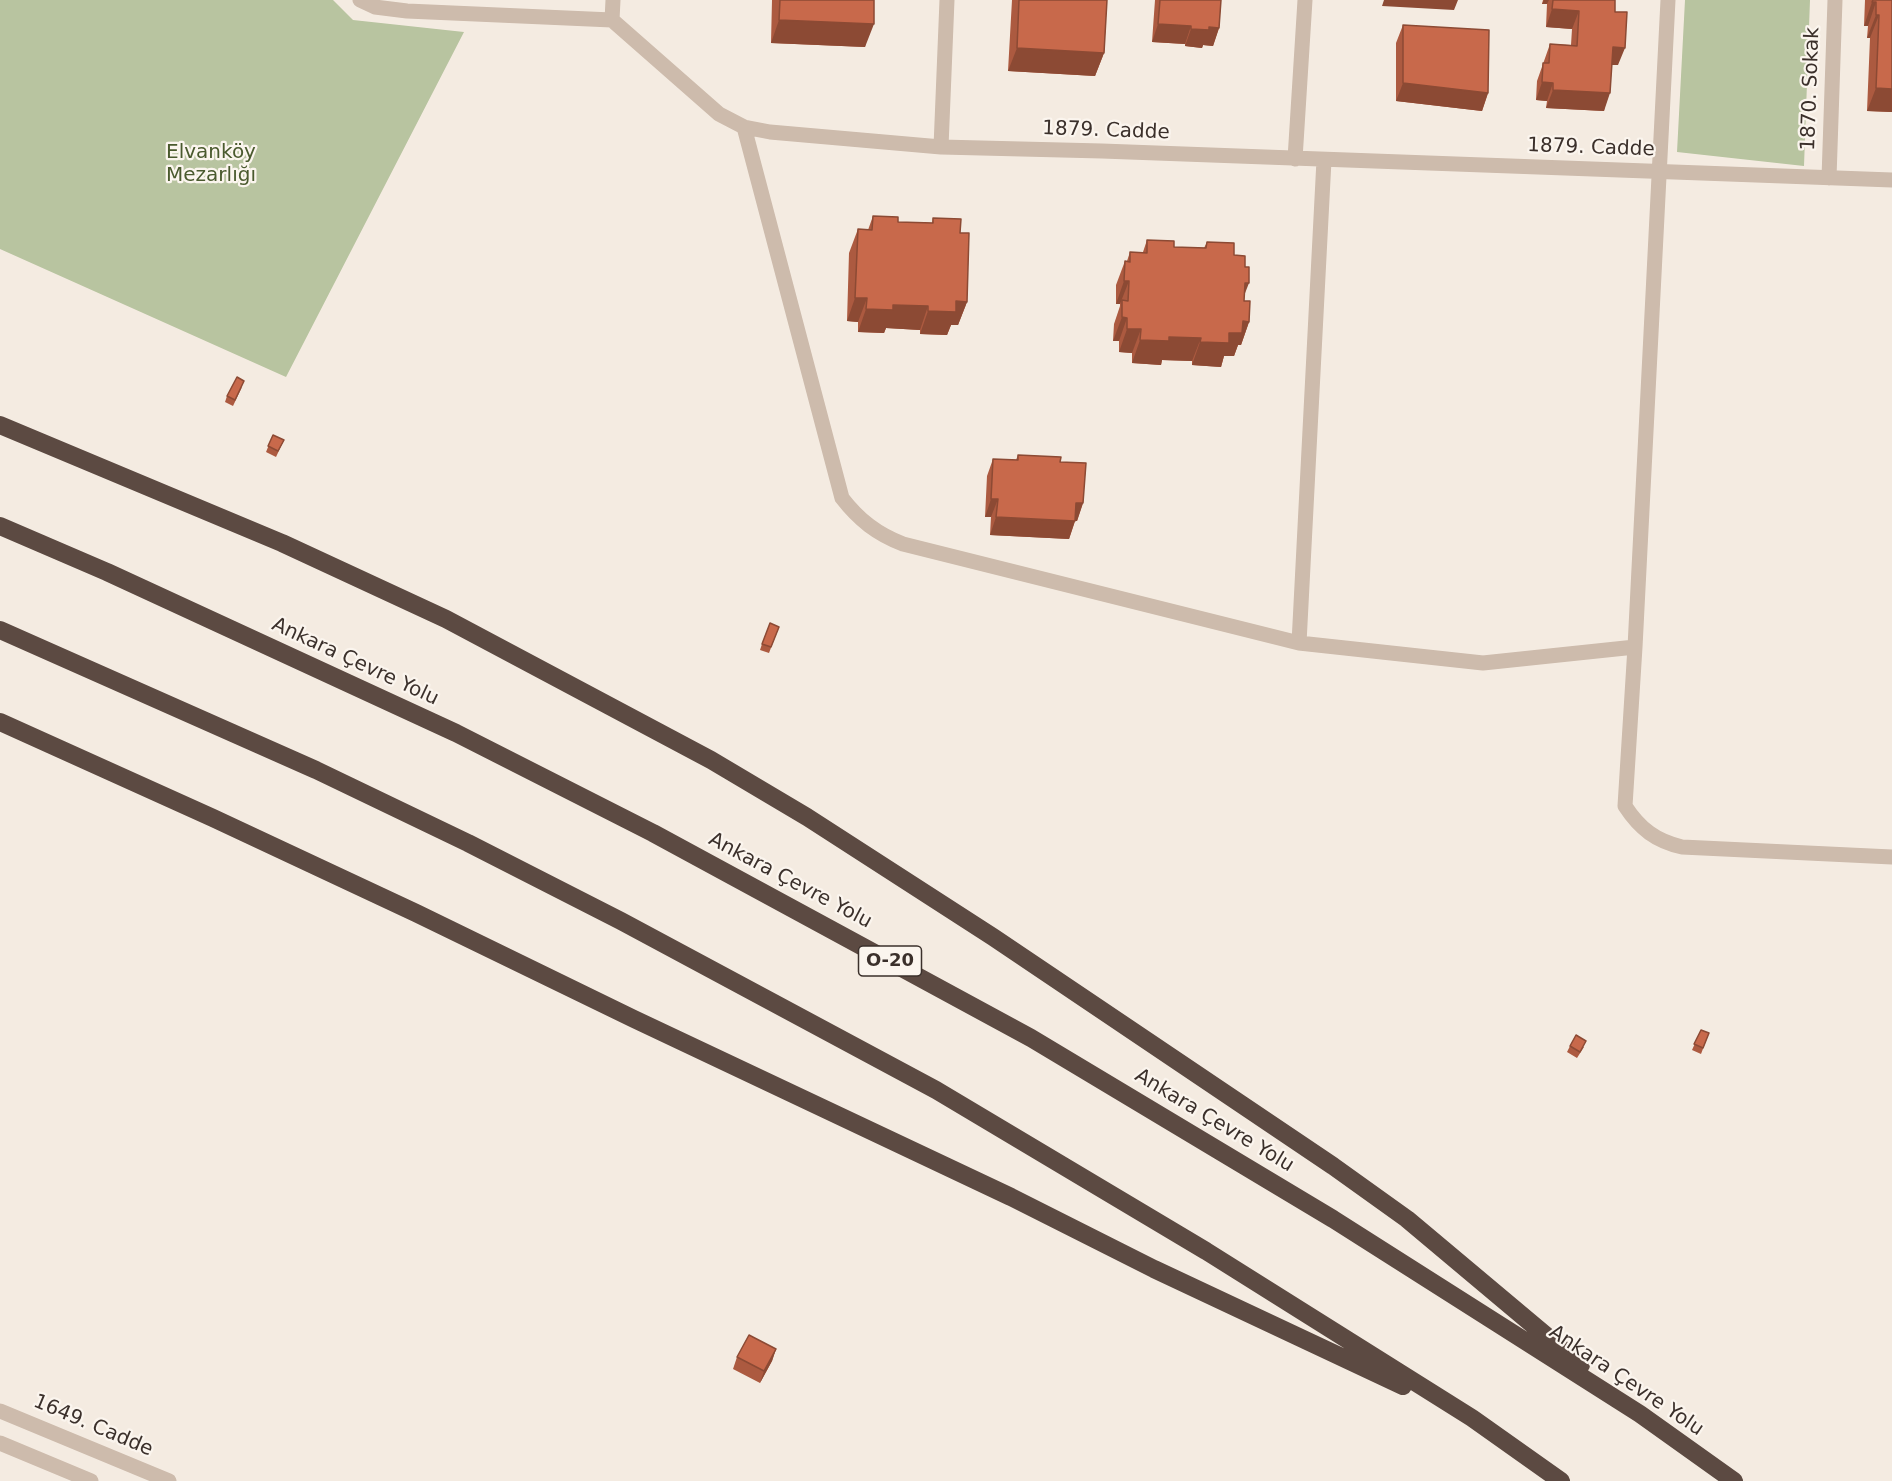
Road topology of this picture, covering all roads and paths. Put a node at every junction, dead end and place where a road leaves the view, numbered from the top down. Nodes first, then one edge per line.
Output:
1 (360, 0) edge
2 (612, 0) edge
3 (947, 0) edge
4 (1305, 0) edge
5 (1668, 0) edge
6 (1835, 0) edge
7 (612, 20) junction
8 (744, 127) junction
9 (940, 147) junction
10 (1295, 159) junction
11 (1324, 160) junction
12 (1659, 171) junction
13 (1829, 178) junction
14 (1892, 180) edge
15 (0, 425) edge
16 (0, 526) edge
17 (0, 630) edge
18 (1299, 643) junction
19 (1635, 646) junction
20 (0, 722) edge
21 (1892, 857) edge
22 (0, 1411) edge
23 (1640, 1414) junction
24 (1472, 1418) junction
25 (0, 1443) edge
26 (91, 1481) edge
27 (169, 1481) edge
28 (1561, 1481) edge
29 (1734, 1481) edge

1 - 7 street
2 - 7 street
3 - 9 street
4 - 10 street
5 - 12 street
6 - 13 street, 1870. Sokak
7 - 8 street, 1879. Cadde
8 - 9 street, 1879. Cadde
8 - 18 street
9 - 10 street, 1879. Cadde
10 - 11 street, 1879. Cadde
11 - 12 street, 1879. Cadde
11 - 18 street
12 - 13 street, 1879. Cadde
12 - 19 street
13 - 14 street, 1879. Cadde
15 - 23 highway
16 - 23 highway, Ankara Çevre Yolu / O-20
17 - 24 highway
18 - 19 street
19 - 21 street
20 - 24 highway
22 - 27 street, 1649. Cadde
23 - 29 highway, Ankara Çevre Yolu / O-20
24 - 28 highway
25 - 26 street

